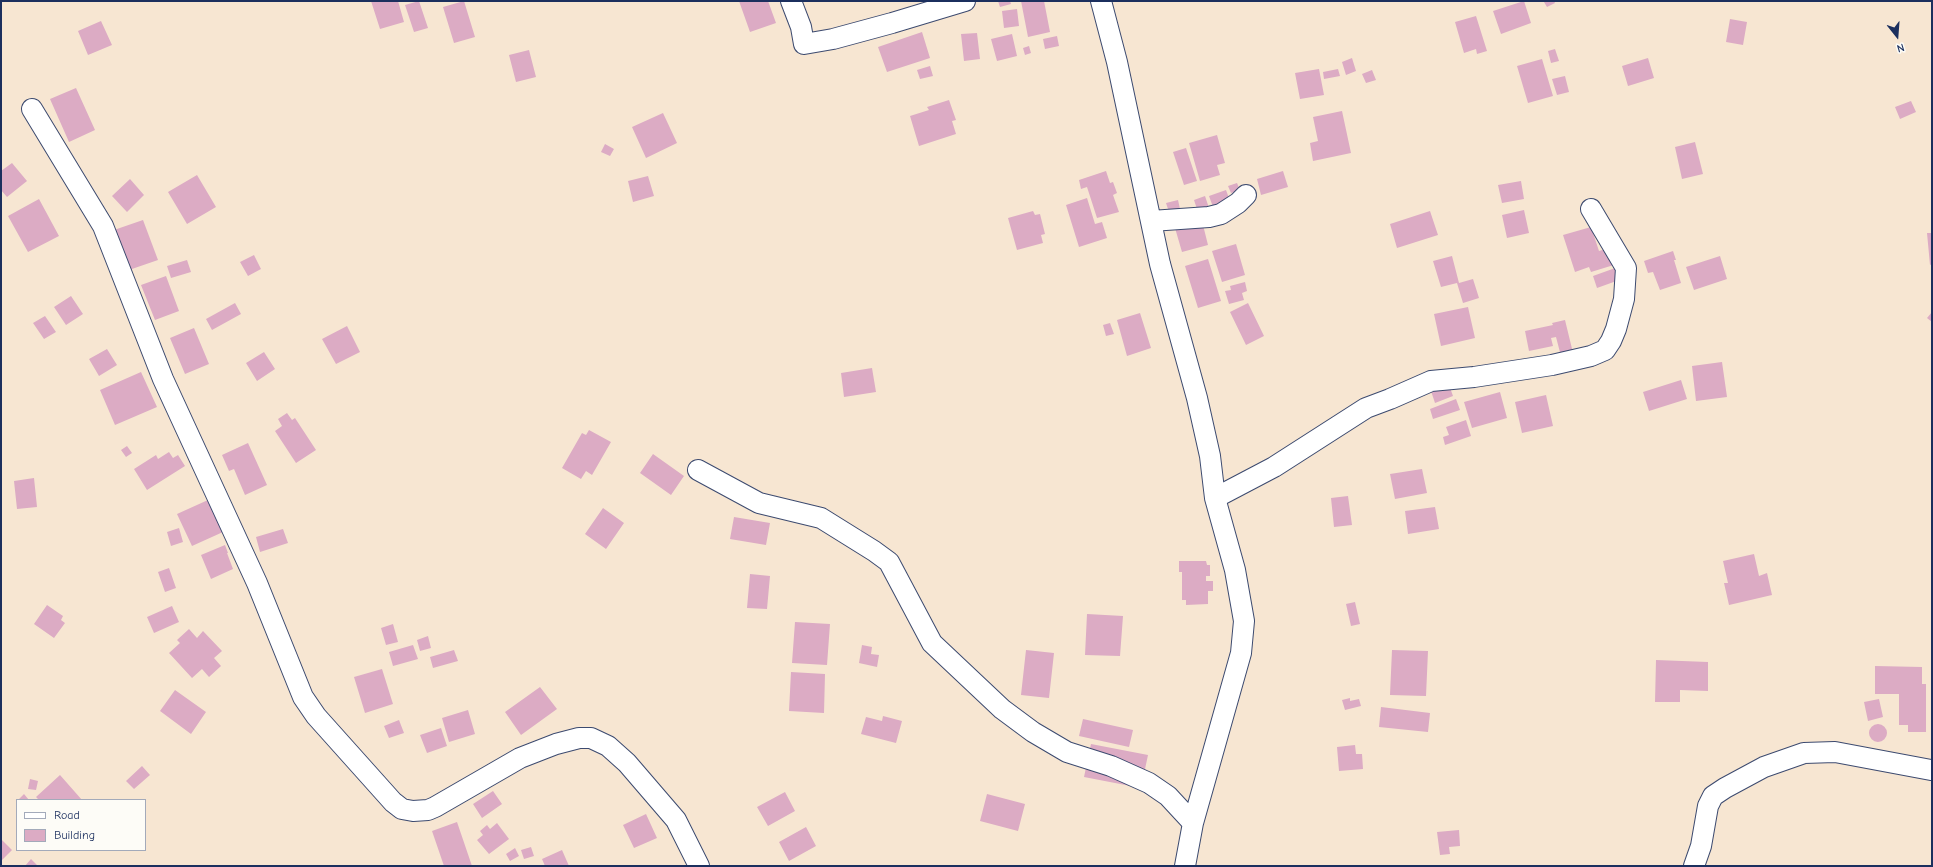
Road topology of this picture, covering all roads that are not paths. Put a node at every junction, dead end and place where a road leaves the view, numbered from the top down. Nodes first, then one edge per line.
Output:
1 (791, 1) edge
2 (965, 1) edge
3 (1101, 1) edge
4 (32, 109) dead end
5 (1246, 195) dead end
6 (1591, 209) dead end
7 (1151, 221) junction
8 (698, 470) dead end
9 (1215, 498) junction
10 (1931, 770) dead end
11 (1193, 823) junction
12 (699, 866) edge
13 (1185, 866) edge
14 (1694, 866) edge

1 - 2 street
3 - 7 street
4 - 12 street
5 - 7 street
6 - 9 street
7 - 9 street
8 - 11 street
9 - 11 street
10 - 14 street
11 - 13 street

